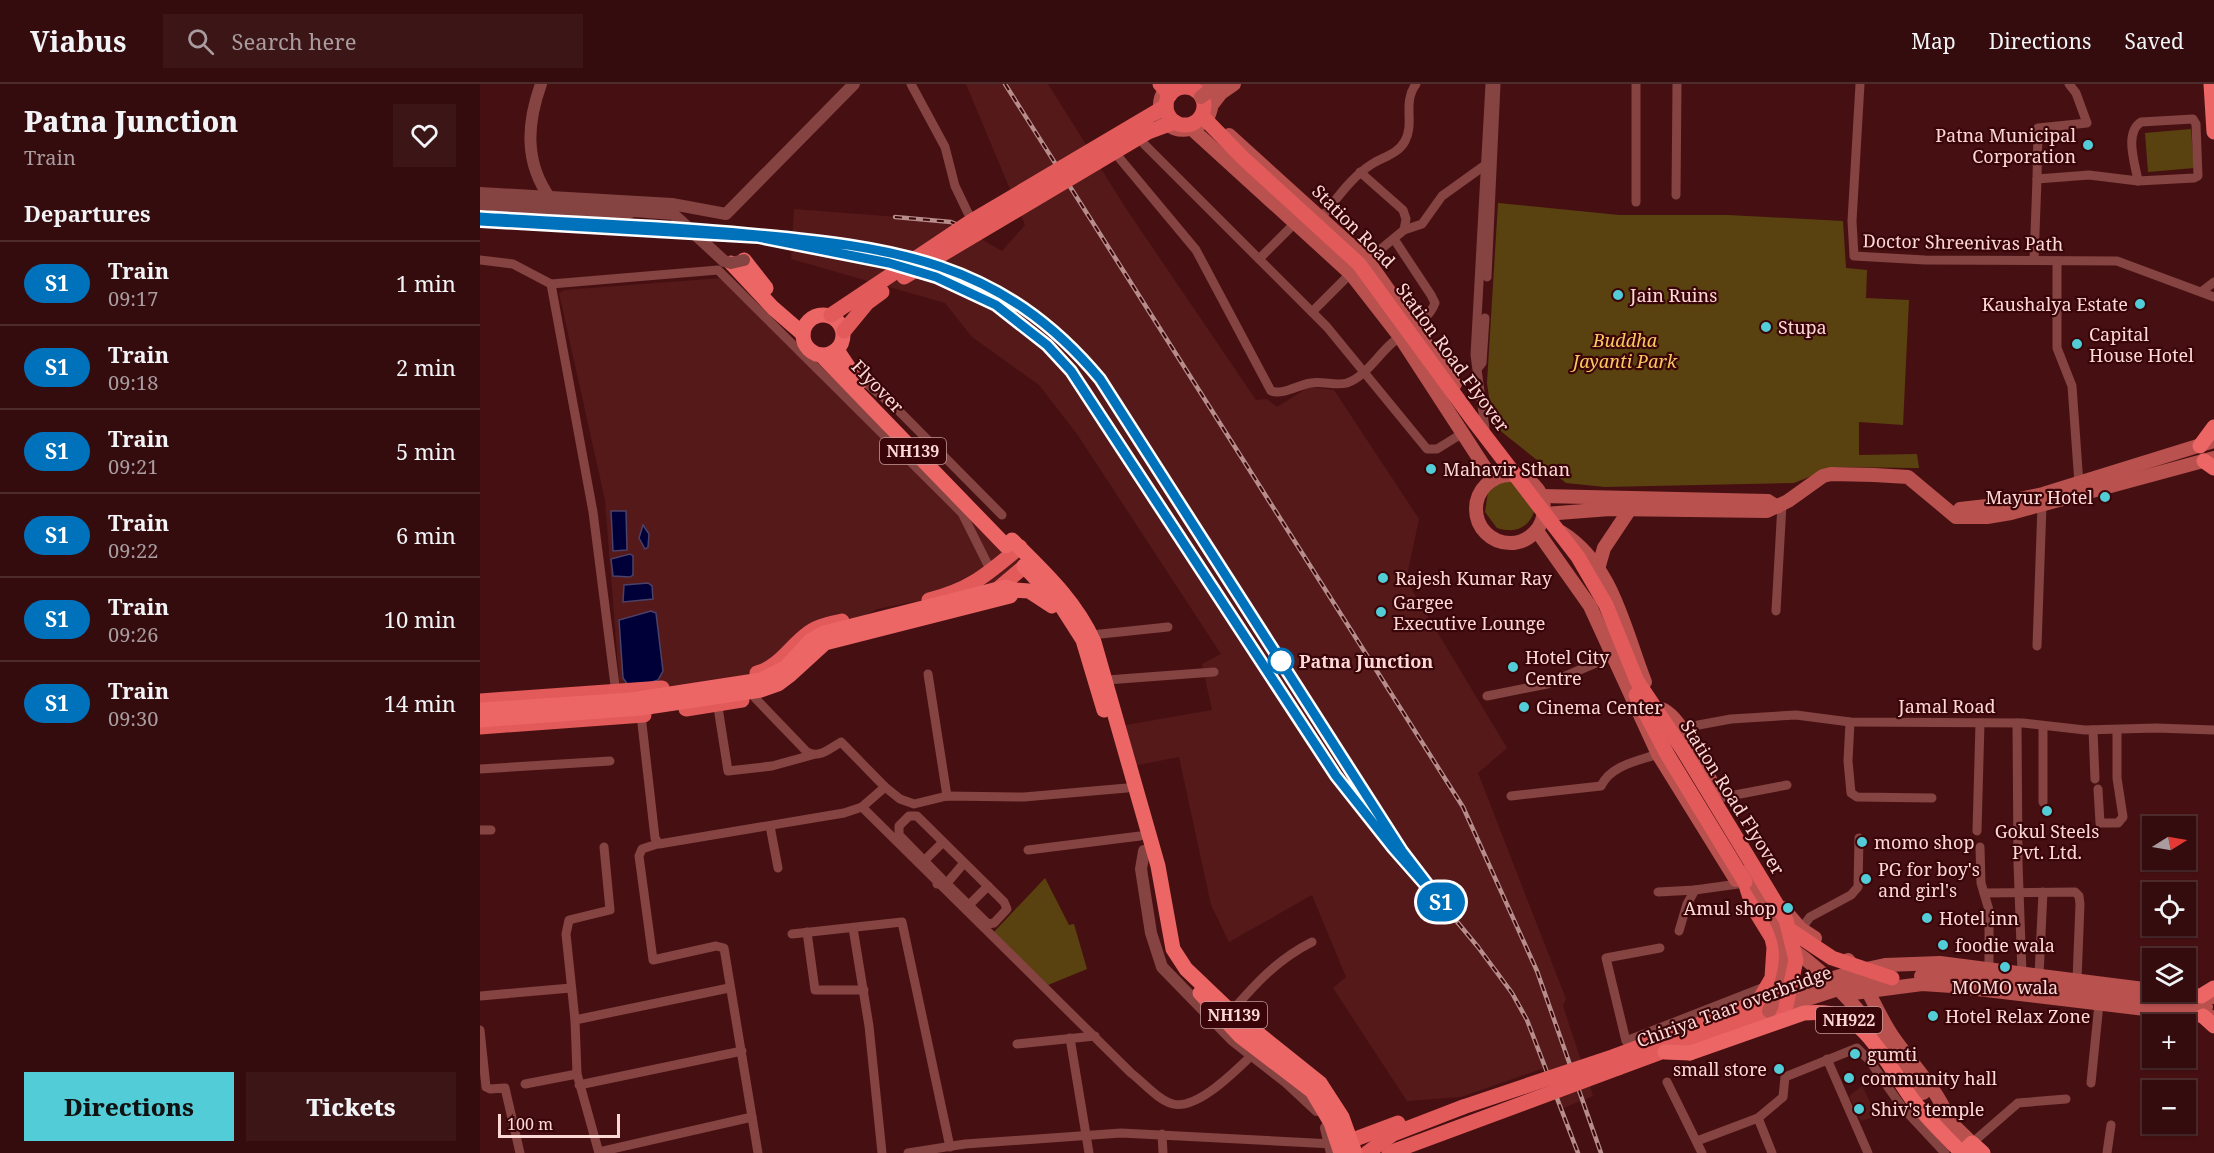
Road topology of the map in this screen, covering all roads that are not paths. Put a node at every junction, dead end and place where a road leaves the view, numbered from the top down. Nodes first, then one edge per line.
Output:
1 (541, 84) edge
2 (854, 84) edge
3 (911, 84) edge
4 (1152, 84) edge
5 (1218, 84) edge
6 (1234, 84) edge
7 (1416, 84) edge
8 (1490, 84) edge
9 (1496, 84) edge
10 (1635, 84) edge
11 (1677, 84) edge
12 (1860, 84) edge
13 (2069, 84) edge
14 (2211, 84) edge
15 (1167, 97) edge
16 (1201, 110) edge
17 (2196, 124) junction
18 (2214, 126) edge
19 (1144, 144) dead end
20 (1110, 147) junction
21 (1101, 152) dead end
22 (1489, 163) junction
23 (1360, 172) junction
24 (2037, 179) junction
25 (2138, 181) junction
26 (480, 193) edge
27 (1676, 195) dead end
28 (550, 198) junction
29 (480, 199) edge
30 (635, 202) junction
31 (1636, 202) dead end
32 (480, 208) edge
33 (968, 213) dead end
34 (1321, 218) junction
35 (1295, 223) junction
36 (1404, 230) junction
37 (1394, 239) junction
38 (1259, 259) junction
39 (480, 260) edge
40 (2034, 260) junction
41 (738, 261) joint
42 (1368, 261) junction
43 (2057, 261) junction
44 (1352, 274) junction
45 (2214, 282) edge
46 (551, 284) junction
47 (2201, 292) junction
48 (2214, 297) edge
49 (1312, 312) junction
50 (831, 315) junction
51 (1416, 326) junction
52 (804, 330) junction
53 (844, 331) junction
54 (1400, 338) junction
55 (837, 350) junction
56 (821, 355) junction
57 (1365, 370) junction
58 (840, 390) junction
59 (2214, 427) edge
60 (1485, 428) junction
61 (1463, 433) junction
62 (2209, 455) edge
63 (1500, 477) junction
64 (2079, 484) junction
65 (1542, 495) junction
66 (2042, 505) junction
67 (1780, 506) junction
68 (1630, 508) junction
69 (1950, 512) junction
70 (1002, 515) dead end
71 (1541, 522) junction
72 (1013, 547) junction
73 (1028, 563) junction
74 (1598, 569) junction
75 (991, 571) junction
76 (1014, 590) junction
77 (916, 603) junction
78 (1776, 610) dead end
79 (1074, 616) junction
80 (920, 626) junction
81 (1168, 627) dead end
82 (1091, 635) junction
83 (2037, 646) dead end
84 (1612, 656) junction
85 (1214, 672) dead end
86 (928, 674) dead end
87 (746, 676) junction
88 (1107, 680) junction
89 (713, 681) junction
90 (616, 693) junction
91 (1487, 696) dead end
92 (754, 698) junction
93 (480, 701) edge
94 (717, 704) junction
95 (1659, 709) junction
96 (480, 710) edge
97 (641, 715) junction
98 (1640, 717) junction
99 (480, 720) edge
100 (1850, 722) junction
101 (1980, 723) junction
102 (2017, 723) junction
103 (2043, 726) junction
104 (480, 727) edge
105 (1682, 728) junction
106 (2093, 730) junction
107 (2117, 730) junction
108 (2214, 730) edge
109 (1658, 754) junction
110 (812, 755) junction
111 (610, 761) dead end
112 (480, 769) edge
113 (1787, 785) dead end
114 (885, 787) junction
115 (1126, 788) junction
116 (947, 796) junction
117 (1511, 796) dead end
118 (1719, 798) junction
119 (1932, 798) dead end
120 (2043, 802) dead end
121 (862, 807) junction
122 (770, 826) junction
123 (480, 830) edge
124 (491, 830) dead end
125 (1977, 831) dead end
126 (1859, 838) dead end
127 (943, 842) junction
128 (1142, 843) junction
129 (657, 844) junction
130 (604, 847) dead end
131 (1980, 847) dead end
132 (1028, 850) dead end
133 (924, 861) junction
134 (964, 863) junction
135 (778, 868) dead end
136 (942, 882) junction
137 (1742, 883) junction
138 (988, 886) junction
139 (1695, 890) junction
140 (1658, 892) dead end
141 (2020, 892) junction
142 (2043, 892) junction
143 (1984, 893) junction
144 (969, 905) junction
145 (853, 928) junction
146 (1796, 929) junction
147 (1679, 931) dead end
148 (807, 932) junction
149 (792, 934) dead end
150 (1772, 938) junction
151 (1312, 942) dead end
152 (1660, 948) dead end
153 (1989, 969) junction
154 (1857, 971) junction
155 (2022, 973) junction
156 (2040, 975) junction
157 (1830, 978) junction
158 (1892, 978) junction
159 (2077, 980) junction
160 (1769, 985) junction
161 (571, 988) junction
162 (729, 988) junction
163 (2142, 989) edge
164 (864, 990) junction
165 (1867, 990) junction
166 (1846, 994) junction
167 (480, 996) edge
168 (2099, 1004) junction
169 (1763, 1006) junction
170 (1786, 1006) junction
171 (1231, 1012) junction
172 (2211, 1017) edge
173 (575, 1020) junction
174 (480, 1030) edge
175 (1095, 1036) junction
176 (1880, 1036) junction
177 (1070, 1038) junction
178 (1017, 1044) dead end
179 (1857, 1048) junction
180 (742, 1051) junction
181 (1665, 1052) junction
182 (1251, 1056) junction
183 (1827, 1059) junction
184 (577, 1074) junction
185 (1667, 1082) dead end
186 (2091, 1083) dead end
187 (525, 1084) dead end
188 (579, 1085) junction
189 (2066, 1099) dead end
190 (752, 1117) junction
191 (1437, 1118) junction
192 (1758, 1118) junction
193 (1948, 1118) junction
194 (2111, 1125) dead end
195 (1087, 1134) junction
196 (1162, 1134) junction
197 (1697, 1141) junction
198 (966, 1148) edge
199 (1342, 1149) edge
200 (944, 1150) edge
201 (1963, 1151) edge
202 (599, 1152) edge
203 (520, 1153) edge
204 (758, 1153) edge
205 (882, 1153) edge
206 (908, 1153) edge
207 (1089, 1153) edge
208 (1163, 1153) edge
209 (1367, 1153) edge
210 (1389, 1153) edge
211 (1702, 1153) edge
212 (1772, 1153) edge
213 (1868, 1153) edge
214 (2108, 1153) edge

1 - 28 street
2 - 30 street
3 - 33 street
4 - 15 main road
5 - 16 main road, bridge
6 - 16 main road
7 - 23 street
8 - 22 street
9 - 22 street
10 - 31 street
11 - 27 street
12 - 40 street, Doctor Shreenivas Path
13 - 24 street
14 - 18 highway
15 - 16 main road, Station Road Flyover
15 - 16 main road
15 - 20 street
15 - 50 main road, bridge
15 - 53 main road, bridge
16 - 34 main road, Station Road
16 - 35 main road
16 - 137 main road, Station Road Flyover, bridge
16 - 146 main road, Station Road Flyover, bridge
17 - 18 street
17 - 25 street
17 - 25 street
19 - 38 street
20 - 21 street
20 - 57 street
22 - 36 street
22 - 60 street
23 - 34 street
23 - 36 street
24 - 25 street
24 - 40 street
26 - 28 street
28 - 30 street
29 - 41 street, bridge
30 - 32 street
34 - 42 main road, Station Road
35 - 38 street
35 - 44 main road
36 - 37 street
37 - 42 street
37 - 51 street
38 - 49 street
39 - 46 street
40 - 43 street, Doctor Shreenivas Path
41 - 52 highway, NH139
42 - 44 street
42 - 51 main road, Station Road
43 - 47 street, Doctor Shreenivas Path
43 - 64 street
44 - 49 street
44 - 54 main road
45 - 47 street
46 - 58 street
46 - 90 street
47 - 48 street, Doctor Shreenivas Path
49 - 57 street
50 - 52 highway
50 - 53 highway
51 - 54 street
51 - 60 main road, Station Road
52 - 56 highway, Flyover / NH139
53 - 55 highway, Flyover
54 - 57 street
54 - 61 main road
55 - 56 highway, Flyover, bridge
55 - 72 highway, Flyover / NH139, bridge
56 - 72 highway, Flyover / NH139, bridge
57 - 61 street
58 - 70 street
58 - 75 street
59 - 62 highway
60 - 63 main road, Station Road
61 - 63 main road
62 - 64 main road
62 - 66 main road
63 - 65 main road
63 - 71 main road
64 - 69 main road
65 - 67 main road
65 - 71 main road
66 - 69 main road
66 - 83 street
67 - 68 main road
67 - 69 main road
67 - 78 street
68 - 71 main road
68 - 74 main road
71 - 74 main road
71 - 84 main road
72 - 73 highway, NH139
72 - 75 main road
73 - 79 highway, NH139
73 - 80 main road
74 - 95 main road
75 - 77 main road
76 - 79 highway
76 - 96 highway, bridge
76 - 99 highway, bridge
77 - 80 main road
77 - 87 main road
79 - 82 highway, NH139
79 - 115 highway, NH139
80 - 92 main road
81 - 82 street
82 - 88 highway, NH139
84 - 91 street
84 - 98 main road
85 - 88 street
86 - 116 street
87 - 89 main road
87 - 92 street
88 - 171 highway, NH139
89 - 90 main road
89 - 94 street
90 - 93 main road
92 - 94 main road
92 - 110 street
94 - 97 main road
94 - 110 street
95 - 98 main road
95 - 105 main road
95 - 169 main road, bridge
97 - 104 main road
97 - 129 street
98 - 109 main road
100 - 101 street, Jamal Road
100 - 105 street, Jamal Road
100 - 119 street
101 - 102 street, Jamal Road
101 - 125 street
102 - 103 street, Jamal Road
102 - 141 street
103 - 106 street, Jamal Road
103 - 120 street
105 - 118 main road
106 - 107 street, Jamal Road
106 - 107 street
107 - 108 street, Jamal Road
109 - 117 street
109 - 137 main road
110 - 114 street
111 - 112 street
113 - 118 street
114 - 116 street
114 - 121 street
115 - 116 street
115 - 128 highway, NH139
118 - 146 main road
121 - 122 street
121 - 136 street
122 - 129 street
122 - 135 street
123 - 124 street
126 - 146 street
127 - 133 street
127 - 133 street
127 - 134 street
128 - 132 street
128 - 182 street
128 - 199 highway, NH139, bridge
129 - 162 street
130 - 161 street
131 - 143 street
133 - 136 street
134 - 136 street
134 - 138 street
136 - 144 street
136 - 175 street
137 - 139 street
137 - 150 main road, Station Road Flyover
138 - 144 street
138 - 144 street
139 - 140 street
139 - 147 street
141 - 142 street
141 - 143 street
141 - 155 street
142 - 156 street
142 - 159 street
143 - 153 street
145 - 148 street
145 - 164 street
145 - 200 street
146 - 154 main road
146 - 158 main road, bridge
146 - 170 main road, Station Road Flyover, bridge
148 - 149 street
148 - 164 street
150 - 157 main road
150 - 160 main road
151 - 171 street
152 - 160 street
153 - 154 main road, NH922
153 - 155 main road, NH922
154 - 157 main road, NH922
154 - 165 main road
155 - 156 main road, NH922
156 - 159 main road, NH922
157 - 166 main road
157 - 169 main road, NH922
158 - 170 main road, Chiriya Taar overbridge, bridge
158 - 172 main road, Chiriya Taar overbridge
159 - 163 main road, NH922
160 - 169 main road
161 - 167 street
161 - 173 street
162 - 173 street
162 - 180 street
164 - 205 street
165 - 166 main road
165 - 168 main road
165 - 193 main road
166 - 176 main road
168 - 172 main road
168 - 186 street
169 - 170 main road, Chiriya Taar overbridge, bridge
169 - 181 main road, Chiriya Taar overbridge
169 - 191 main road, Chiriya Taar overbridge / NH922, bridge
171 - 199 highway, NH139
173 - 184 street
174 - 203 street
175 - 177 street
175 - 182 street
176 - 179 street
176 - 193 main road
177 - 178 street
177 - 195 street
179 - 183 street
179 - 201 street
180 - 188 street
180 - 190 street
181 - 201 highway, NH922, bridge
181 - 210 main road, Chiriya Taar overbridge / NH922, bridge
182 - 199 street
183 - 192 street
183 - 213 street
184 - 187 street
184 - 188 street
185 - 197 street
188 - 202 street
189 - 201 street
190 - 202 street
190 - 204 street
191 - 199 main road
191 - 209 main road, Chiriya Taar overbridge / NH922
192 - 197 street
192 - 212 street
193 - 201 main road
194 - 214 street
195 - 196 street
195 - 198 street
195 - 207 street
196 - 199 street
196 - 208 street
197 - 211 street
198 - 200 street
200 - 206 street

